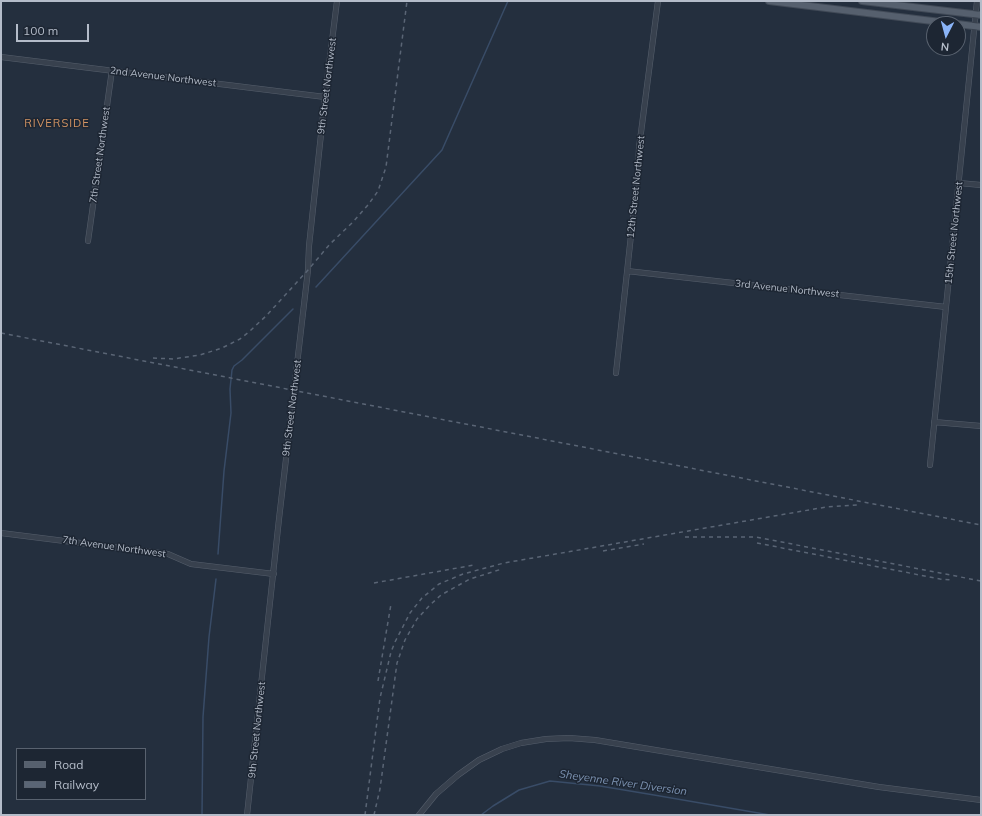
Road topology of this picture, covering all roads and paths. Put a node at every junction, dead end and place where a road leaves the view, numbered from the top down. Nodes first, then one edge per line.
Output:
1 (337, 1) edge
2 (658, 1) edge
3 (768, 1) edge
4 (862, 1) edge
5 (977, 1) edge
6 (979, 15) edge
7 (926, 20) edge
8 (966, 25) edge
9 (978, 27) edge
10 (1, 57) edge
11 (112, 70) junction
12 (325, 97) junction
13 (959, 182) junction
14 (981, 185) edge
15 (88, 241) dead end
16 (627, 272) junction
17 (946, 307) junction
18 (616, 373) dead end
19 (934, 422) junction
20 (981, 426) edge
21 (930, 465) dead end
22 (1, 533) edge
23 (274, 574) junction
24 (981, 800) edge
25 (247, 815) edge
26 (419, 815) edge

1 - 12 street, 9th Street Northwest
2 - 16 street, 12th Street Northwest
3 - 7 main road
4 - 6 main road
5 - 6 street, 15th Street Northwest
6 - 9 street, 15th Street Northwest
8 - 9 main road
9 - 13 street, 15th Street Northwest
10 - 11 street, 2nd Avenue Northwest
11 - 12 street, 2nd Avenue Northwest
11 - 15 street, 7th Street Northwest
12 - 23 street, 9th Street Northwest
13 - 14 street
13 - 17 street, 15th Street Northwest
16 - 17 street, 3rd Avenue Northwest
16 - 18 street, 12th Street Northwest
17 - 19 street, 15th Street Northwest
19 - 20 street
19 - 21 street, 15th Street Northwest
22 - 23 street, 7th Avenue Northwest
23 - 25 street, 9th Street Northwest
24 - 26 street

